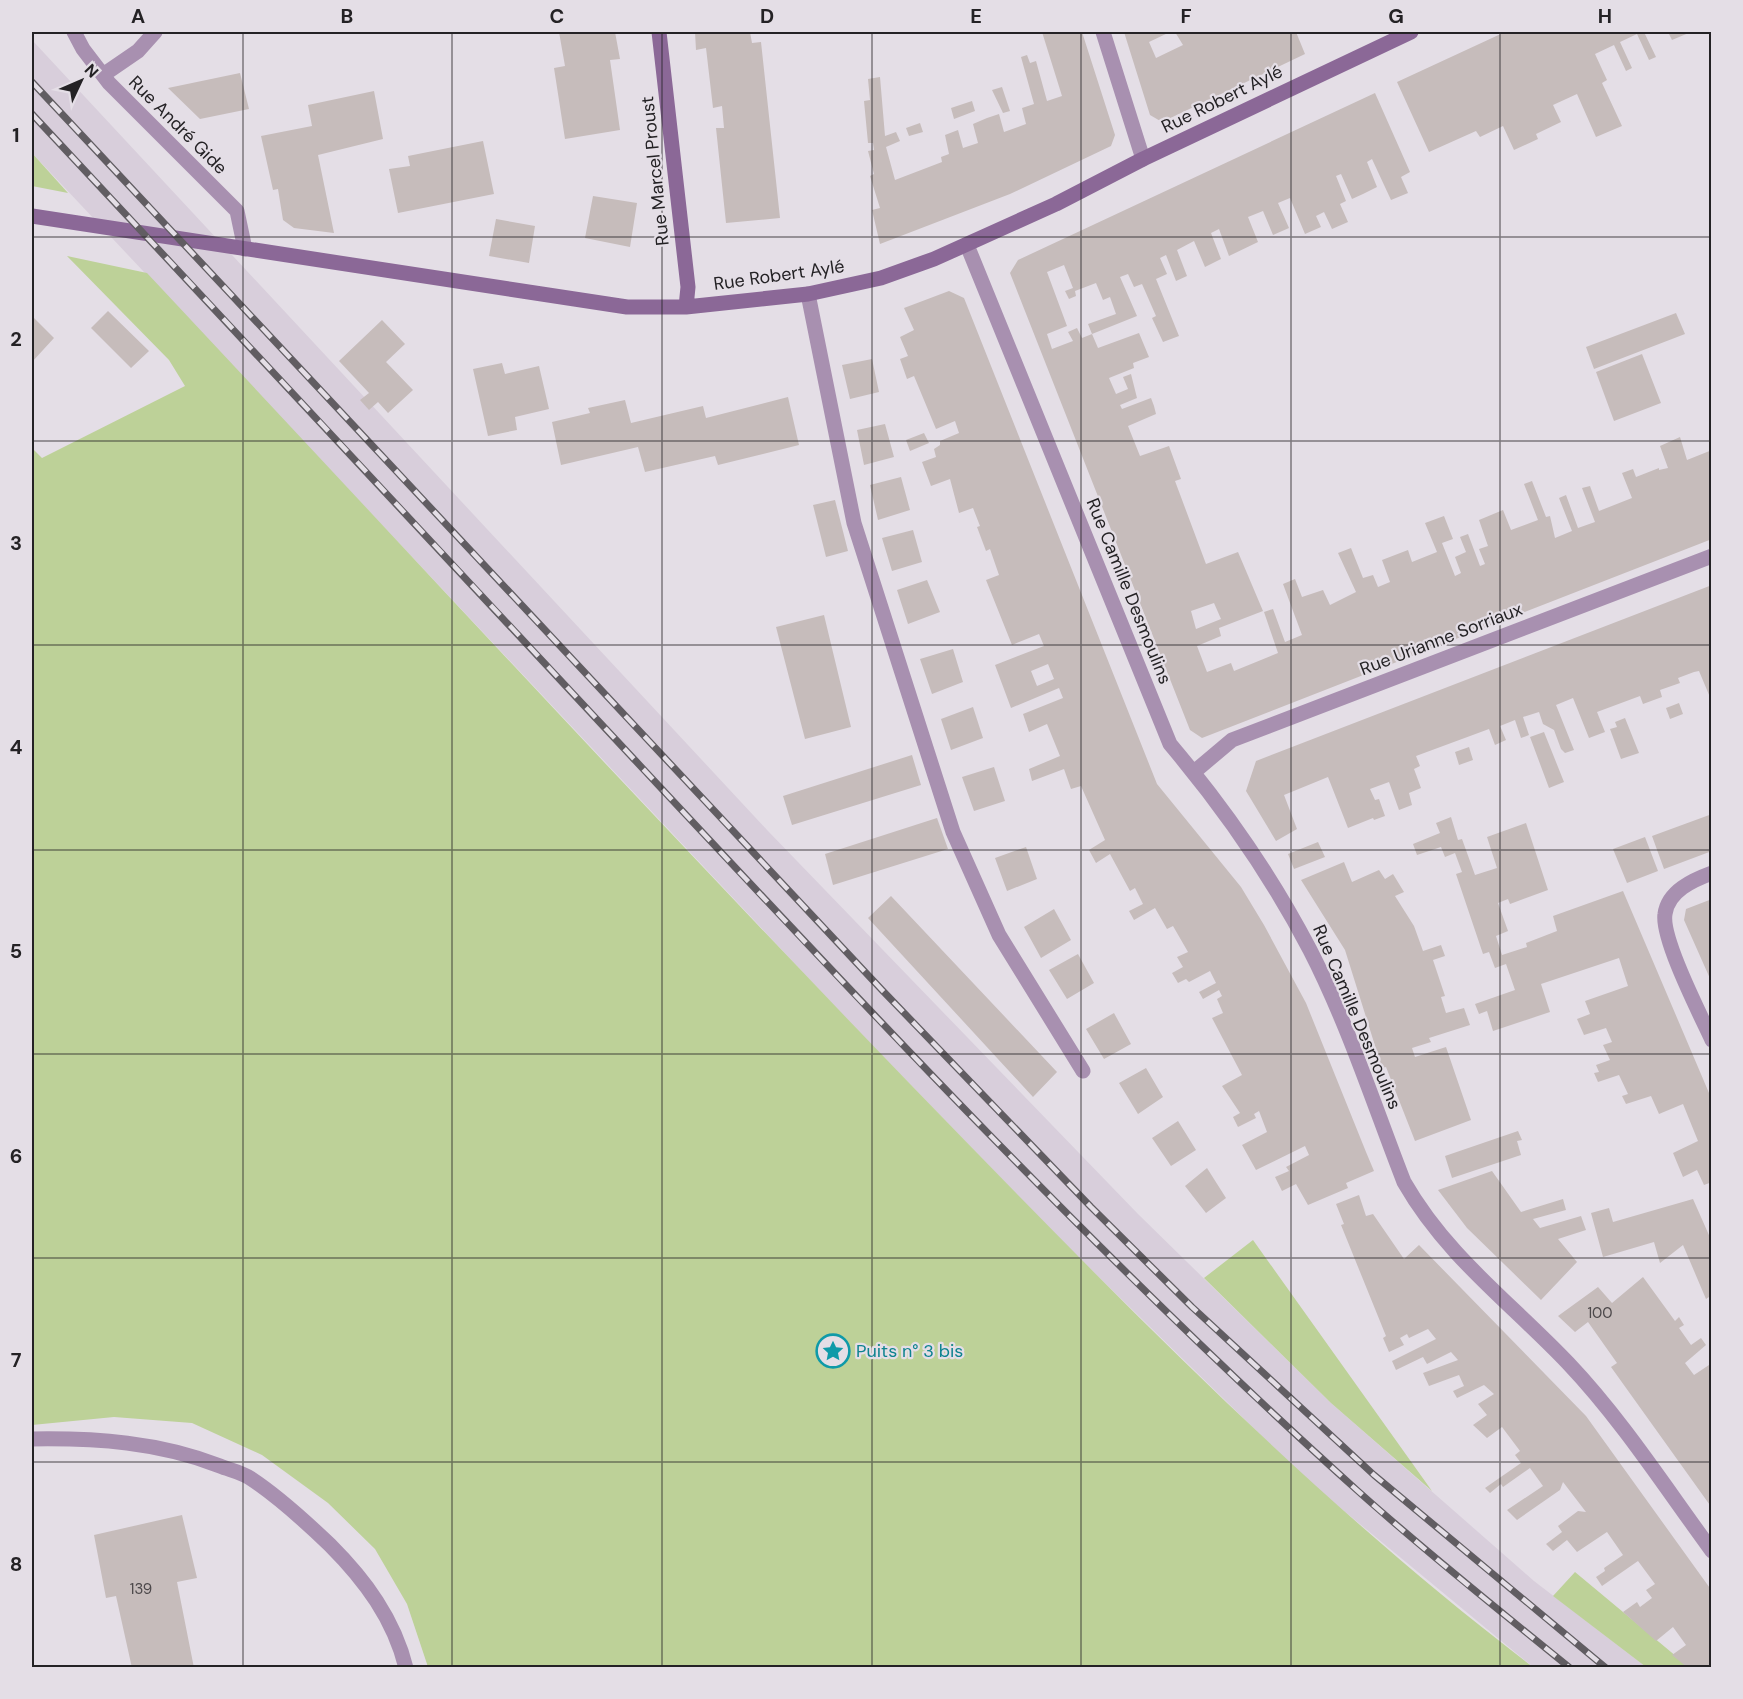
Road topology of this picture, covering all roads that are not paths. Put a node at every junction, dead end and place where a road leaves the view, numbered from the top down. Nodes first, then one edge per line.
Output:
1 (74, 32) edge
2 (155, 32) edge
3 (659, 32) edge
4 (1103, 32) edge
5 (1411, 32) edge
6 (103, 75) junction
7 (1143, 159) junction
8 (32, 216) edge
9 (967, 245) junction
10 (245, 249) junction
11 (808, 294) junction
12 (686, 307) junction
13 (1712, 556) edge
14 (1194, 772) junction
15 (1712, 873) edge
16 (1712, 1040) edge
17 (1083, 1071) dead end
18 (32, 1439) edge
19 (1712, 1551) edge
20 (406, 1668) edge

1 - 6 street, Rue André Gide
2 - 6 street
3 - 12 street, Rue Marcel Proust
4 - 7 street
5 - 7 street, Rue Robert Aylé
6 - 10 street, Rue André Gide
7 - 9 street, Rue Robert Aylé
8 - 10 street, Rue Robert Aylé
9 - 11 street, Rue Robert Aylé
9 - 14 street, Rue Camille Desmoulins
10 - 12 street, Rue Robert Aylé
11 - 12 street, Rue Robert Aylé
11 - 17 street
13 - 14 street, Rue Urianne Sorriaux
14 - 19 street, Rue Camille Desmoulins
15 - 16 street
18 - 20 street

